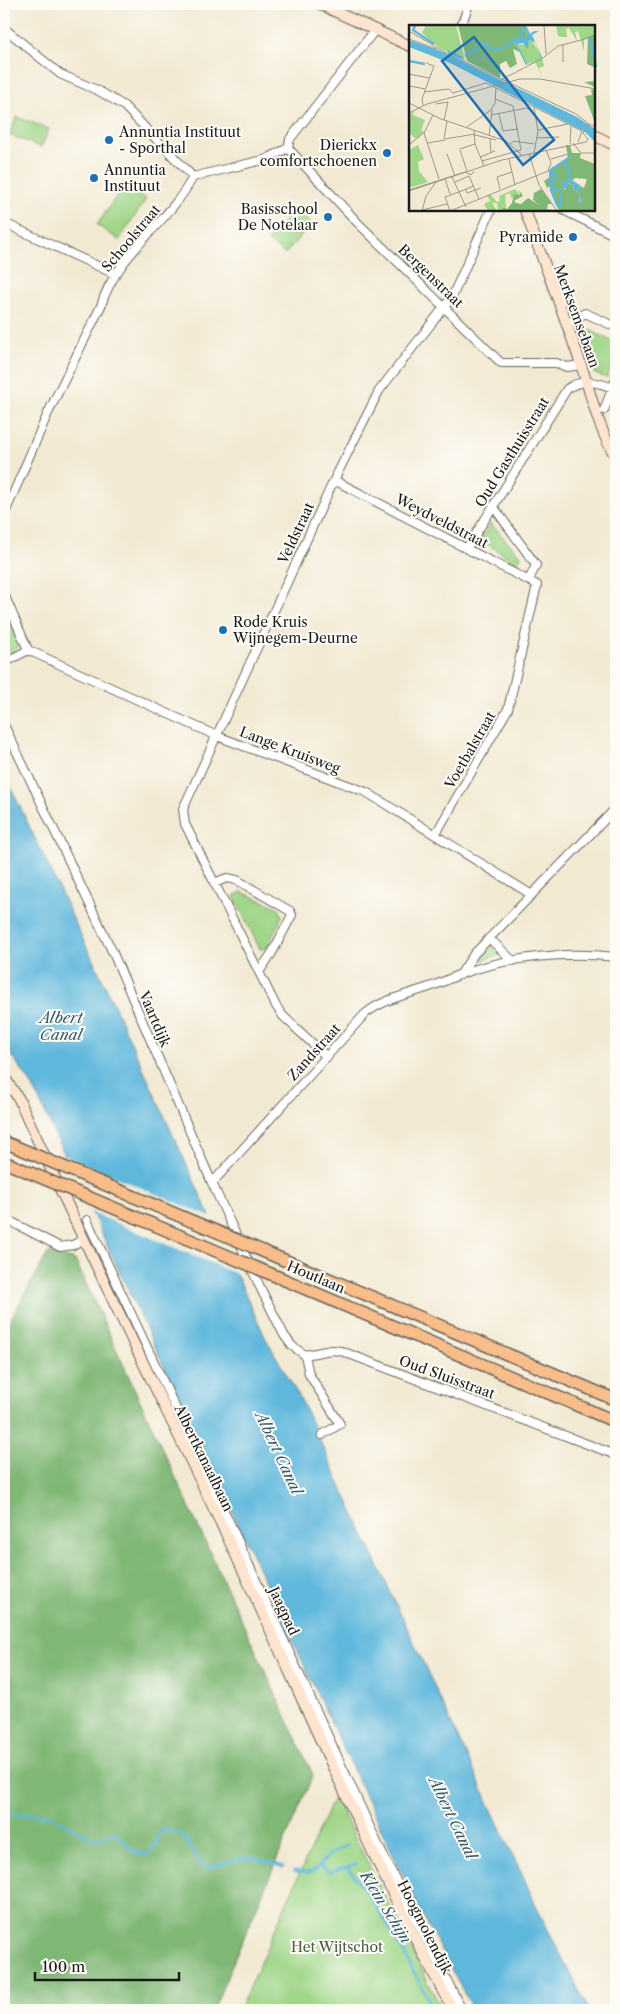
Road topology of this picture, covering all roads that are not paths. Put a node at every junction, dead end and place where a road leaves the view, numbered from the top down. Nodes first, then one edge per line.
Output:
1 (319, 4) edge
2 (469, 4) edge
3 (461, 25) edge
4 (4, 28) edge
5 (375, 30) junction
6 (409, 46) edge
7 (595, 136) edge
8 (616, 146) edge
9 (288, 148) junction
10 (193, 177) junction
11 (491, 211) edge
12 (525, 211) edge
13 (565, 211) edge
14 (4, 223) edge
15 (616, 236) edge
16 (115, 274) junction
17 (445, 308) junction
18 (566, 325) junction
19 (616, 327) edge
20 (581, 365) junction
21 (616, 379) edge
22 (586, 384) junction
23 (613, 388) junction
24 (604, 410) dead end
25 (616, 457) edge
26 (334, 480) junction
27 (492, 506) junction
28 (4, 515) edge
29 (467, 548) junction
30 (529, 580) junction
31 (537, 585) joint
32 (4, 594) edge
33 (28, 650) junction
34 (4, 663) edge
35 (4, 725) edge
36 (217, 736) junction
37 (616, 808) edge
38 (435, 835) junction
39 (214, 883) junction
40 (532, 895) junction
41 (489, 938) junction
42 (616, 957) edge
43 (513, 961) junction
44 (259, 972) junction
45 (460, 975) junction
46 (327, 1057) junction
47 (4, 1077) edge
48 (4, 1142) edge
49 (9, 1164) edge
50 (212, 1183) junction
51 (4, 1218) edge
52 (86, 1220) dead end
53 (84, 1239) junction
54 (305, 1355) junction
55 (616, 1400) edge
56 (616, 1422) edge
57 (322, 1435) dead end
58 (616, 1455) edge
59 (374, 1855) joint
60 (453, 2010) edge
61 (462, 2010) edge

1 - 5 street
2 - 3 street
4 - 10 street
5 - 6 street
5 - 9 street
7 - 8 street
9 - 10 street
9 - 17 street, Bergenstraat
10 - 16 street, Schoolstraat
11 - 17 street, Veldstraat
12 - 18 street, Merksemsebaan
13 - 15 street
14 - 16 street
16 - 28 street, Schoolstraat
17 - 20 street, Bergenstraat
17 - 26 street, Veldstraat
18 - 19 street
18 - 20 street, Merksemsebaan
20 - 22 street, Merksemsebaan
21 - 23 street
22 - 23 street
22 - 25 street, Merksemsebaan
22 - 27 street, Oud Gasthuisstraat
23 - 24 street
26 - 29 street, Weydveldstraat
26 - 36 street, Veldstraat
27 - 29 street, Oud Gasthuisstraat
27 - 30 street
29 - 30 street, Weydveldstraat
30 - 31 street, Weydveldstraat
31 - 38 street, Voetbalstraat
32 - 33 street
33 - 34 street
33 - 36 street, Lange Kruisweg
35 - 50 street, Vaartdijk
36 - 38 street, Lange Kruisweg
36 - 39 street, Veldstraat
37 - 40 street
38 - 40 street, Lange Kruisweg
39 - 44 street, Veldstraat
39 - 44 street
40 - 41 street
41 - 43 street
41 - 45 street
42 - 43 street, Zandstraat
43 - 45 street, Zandstraat
44 - 46 street, Veldstraat
45 - 46 street, Zandstraat
46 - 50 street, Zandstraat
47 - 53 street, Albertkanaalbaan
48 - 55 main road, Houtlaan, bridge
49 - 56 main road, Houtlaan, bridge
50 - 54 street, Vaartdijk
51 - 53 street
52 - 61 street, Jaagpad
53 - 59 street, Albertkanaalbaan
54 - 57 street
54 - 58 street, Oud Sluisstraat
59 - 60 street, Hoogmolendijk

